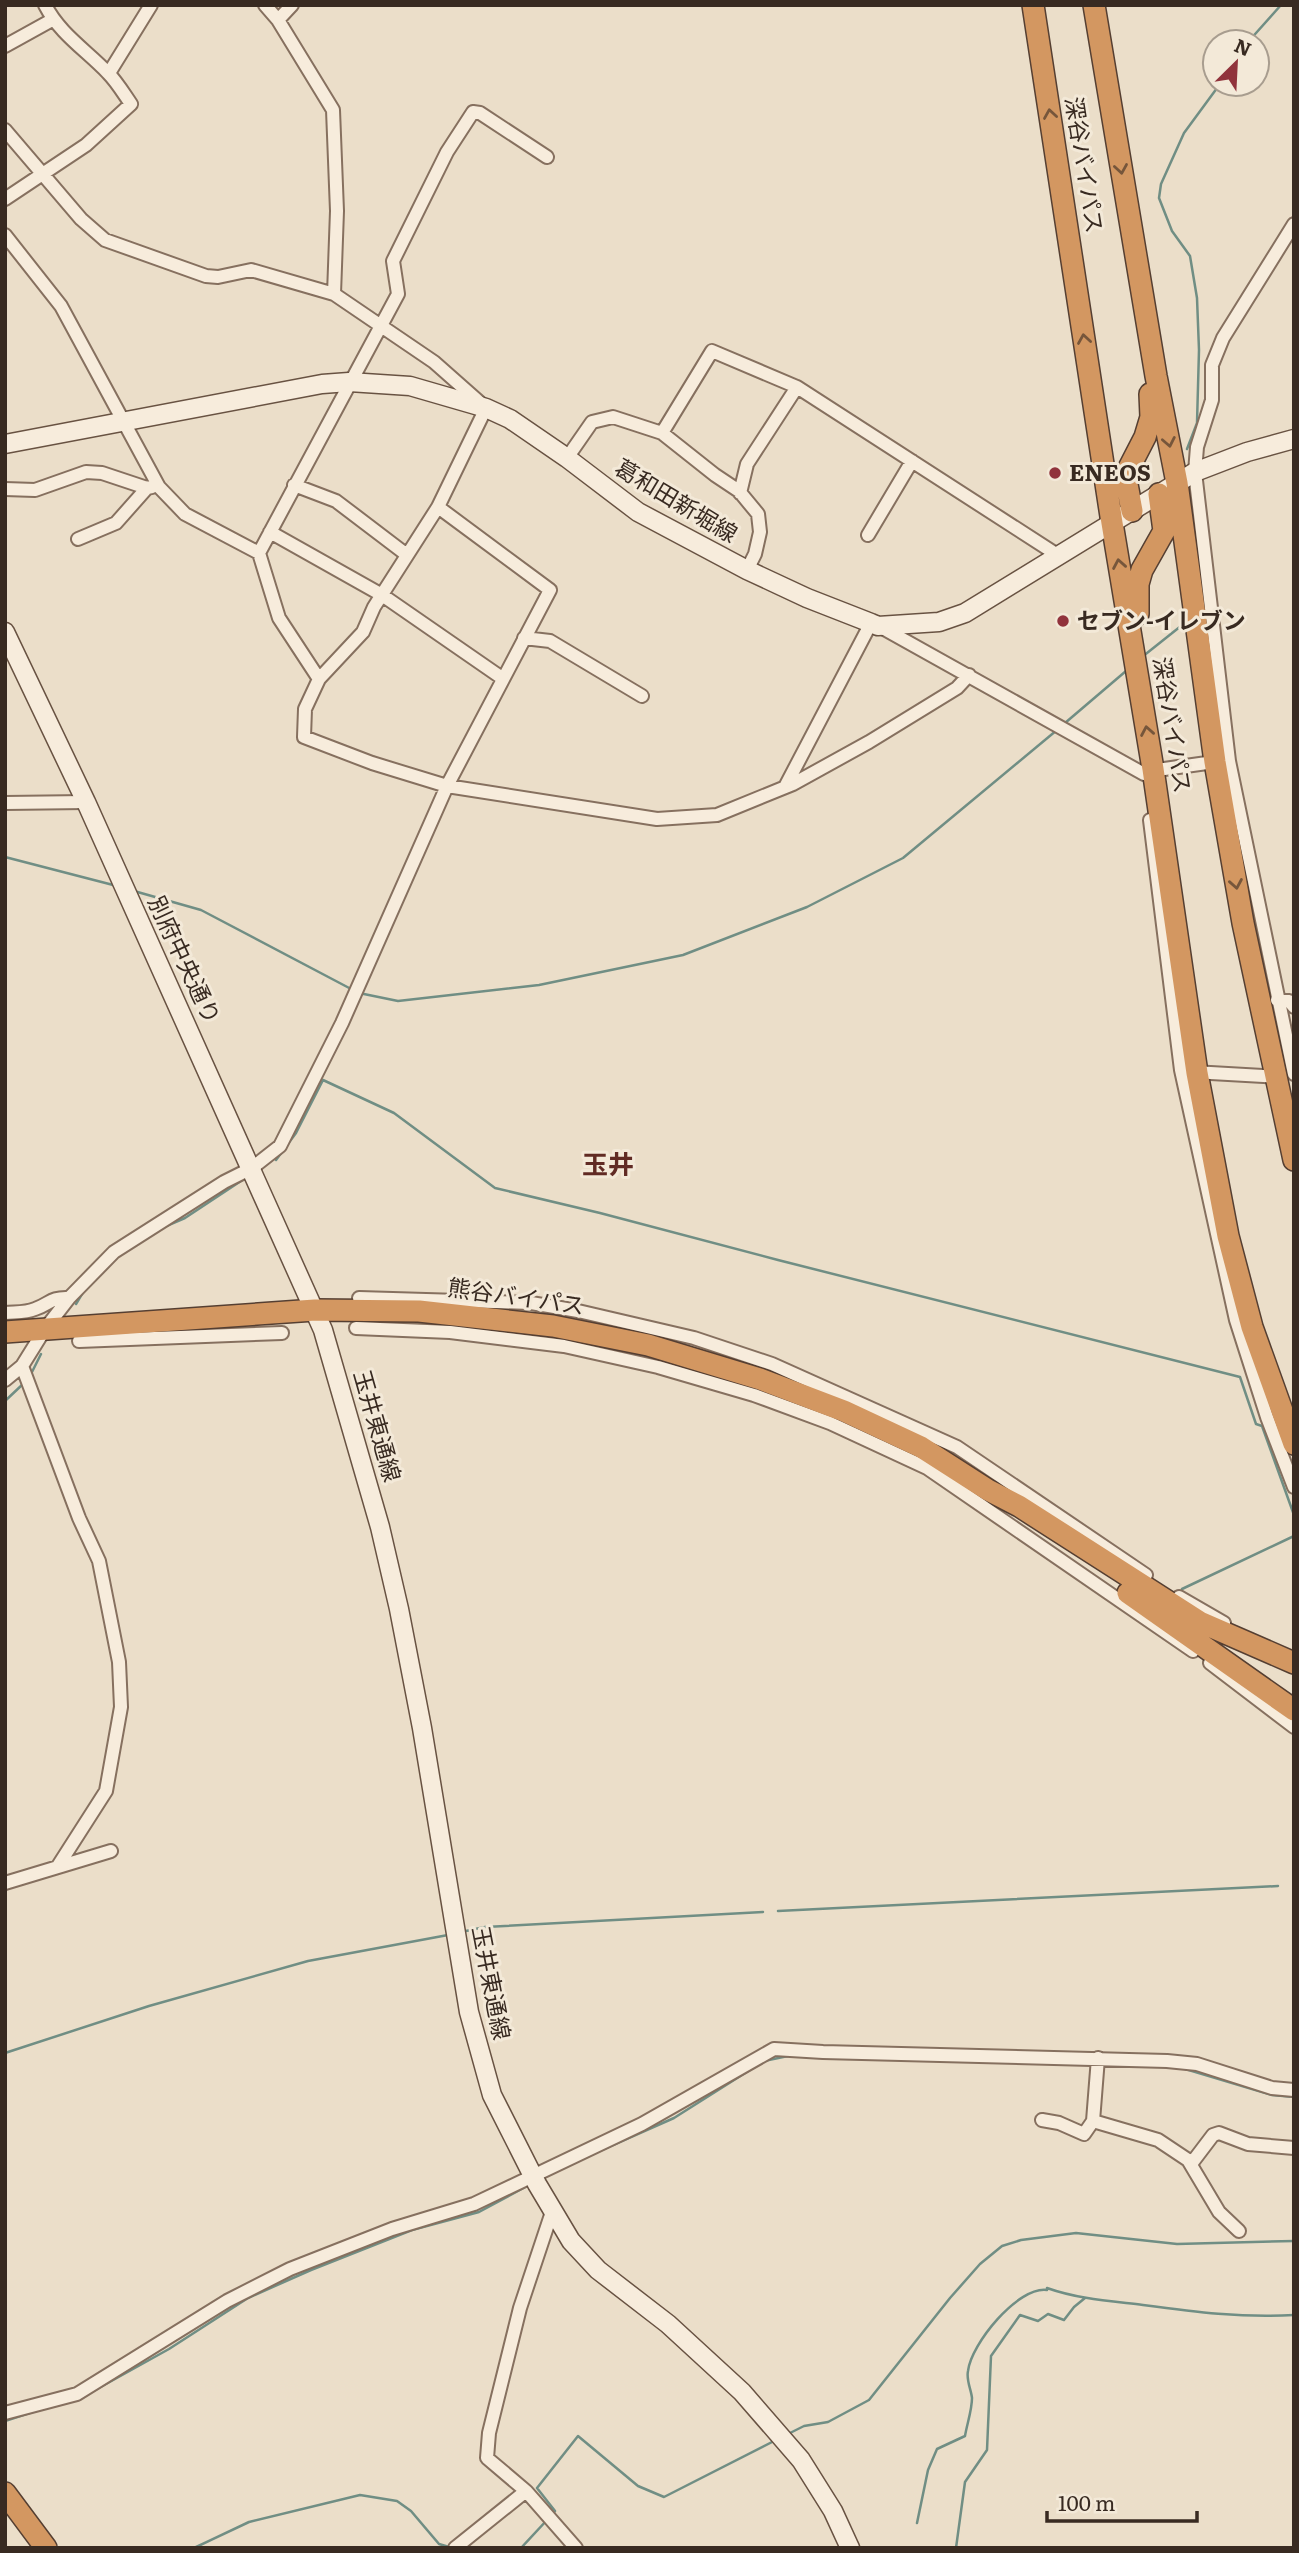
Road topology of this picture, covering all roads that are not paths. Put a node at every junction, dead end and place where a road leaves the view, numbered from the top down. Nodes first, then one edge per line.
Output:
1 (45, 5) edge
2 (151, 5) edge
3 (265, 5) edge
4 (292, 5) edge
5 (1033, 5) edge
6 (1094, 5) edge
7 (52, 20) junction
8 (278, 20) junction
9 (5, 46) edge
10 (109, 73) junction
11 (5, 130) edge
12 (547, 157) dead end
13 (44, 173) junction
14 (5, 199) edge
15 (1294, 224) edge
16 (5, 235) edge
17 (334, 294) junction
18 (380, 324) junction
19 (1156, 376) junction
20 (349, 382) junction
21 (797, 387) junction
22 (486, 408) junction
23 (125, 423) junction
24 (662, 433) junction
25 (1294, 439) edge
26 (5, 444) edge
27 (567, 458) junction
28 (912, 461) junction
29 (1177, 483) junction
30 (295, 485) junction
31 (153, 487) junction
32 (5, 489) edge
33 (740, 493) junction
34 (438, 507) junction
35 (1132, 511) junction
36 (1112, 523) junction
37 (270, 532) junction
38 (868, 535) dead end
39 (78, 539) dead end
40 (259, 553) junction
41 (407, 555) junction
42 (1059, 556) junction
43 (747, 570) junction
44 (382, 595) junction
45 (875, 624) junction
46 (5, 632) edge
47 (524, 638) junction
48 (1135, 658) junction
49 (969, 675) junction
50 (502, 678) junction
51 (319, 679) junction
52 (642, 696) dead end
53 (1222, 761) junction
54 (1149, 772) junction
55 (447, 786) junction
56 (785, 788) junction
57 (86, 802) junction
58 (5, 803) edge
59 (1277, 1000) junction
60 (1294, 1007) edge
61 (1189, 1072) junction
62 (1287, 1077) edge
63 (1294, 1160) edge
64 (252, 1168) junction
65 (69, 1297) junction
66 (359, 1298) dead end
67 (315, 1310) junction
68 (5, 1313) edge
69 (137, 1324) junction
70 (356, 1328) dead end
71 (568, 1328) junction
72 (45, 1329) junction
73 (5, 1332) edge
74 (282, 1333) dead end
75 (79, 1341) dead end
76 (22, 1366) junction
77 (5, 1380) edge
78 (763, 1380) junction
79 (1294, 1444) edge
80 (1294, 1487) edge
81 (988, 1490) junction
82 (1244, 1639) junction
83 (1294, 1655) edge
84 (1216, 1661) junction
85 (1294, 1663) edge
86 (1294, 1710) edge
87 (1294, 1727) edge
88 (111, 1851) dead end
89 (58, 1866) junction
90 (5, 1883) edge
91 (1097, 2063) junction
92 (1294, 2090) edge
93 (1042, 2120) dead end
94 (1093, 2121) junction
95 (1294, 2148) edge
96 (1191, 2164) junction
97 (534, 2178) junction
98 (552, 2211) junction
99 (1239, 2231) dead end
100 (5, 2413) edge
101 (526, 2491) junction
102 (5, 2493) edge
103 (46, 2548) edge
104 (455, 2548) edge
105 (576, 2548) edge
106 (849, 2548) edge

1 - 7 street
2 - 10 street
3 - 8 street
4 - 8 street
36 -> 5 highway, 深谷バイパス
6 -> 19 highway, 深谷バイパス
7 - 9 street
7 - 10 street
8 - 17 street
10 - 13 street
11 - 13 street
12 - 18 street
13 - 14 street
13 - 17 street
15 - 29 street
16 - 23 street
17 - 18 street
18 - 20 street
18 - 22 street
19 -> 29 highway, 深谷バイパス
19 - 35 highway
20 - 22 street, 葛和田新堀線
20 - 23 street, 葛和田新堀線
20 - 30 street
21 - 24 street
21 - 28 street
21 - 33 street
22 - 27 street, 葛和田新堀線
22 - 34 street
23 - 26 street, 葛和田新堀線
23 - 31 street
24 - 27 street
24 - 33 street
25 - 29 street, 葛和田新堀線
27 - 43 street, 葛和田新堀線
28 - 38 street
28 - 42 street
29 - 35 street, 葛和田新堀線
29 - 48 highway
29 - 53 street
29 - 53 highway, 深谷バイパス
30 - 37 street
30 - 41 street
31 - 32 street
31 - 39 street
31 - 40 street
33 - 43 street
34 - 41 street
34 - 47 street
35 - 36 street, 葛和田新堀線
36 - 42 street, 葛和田新堀線
48 -> 36 highway, 深谷バイパス
37 - 40 street
37 - 44 street
40 - 51 street
41 - 44 street
42 - 45 street, 葛和田新堀線
43 - 45 street, 葛和田新堀線
44 - 50 street
44 - 51 street
45 - 49 street
45 - 56 street
46 - 57 street, 別府中央通り
47 - 50 street
47 - 52 street
54 -> 48 highway, 深谷バイパス
49 - 54 street
49 - 56 street
50 - 55 street
51 - 55 street
53 - 54 street
53 - 59 street
53 -> 62 highway, 深谷バイパス
54 - 61 highway, 深谷バイパス
55 - 56 street
55 - 64 street
57 - 58 street
57 - 64 street, 別府中央通り
59 - 60 street
59 - 62 street
61 - 62 street
61 - 79 highway, 深谷バイパス
61 - 80 street
62 - 63 highway, 深谷バイパス
64 - 65 street
64 - 67 street, 別府中央通り
65 - 68 street
65 - 72 street
66 - 71 street
67 - 69 highway, 熊谷バイパス
67 - 71 highway, 熊谷バイパス
67 - 97 street, 玉井東通線
69 - 72 highway, 熊谷バイパス
69 - 74 street
69 - 75 street
70 - 71 street
71 - 78 highway, 熊谷バイパス
72 - 73 highway, 熊谷バイパス
72 - 76 street
76 - 77 street
76 - 89 street
78 - 81 highway, 熊谷バイパス
78 - 82 street
78 - 84 street
81 - 82 highway
81 - 84 highway
82 - 83 street
82 - 85 highway
84 - 86 highway
84 - 87 street
88 - 89 street
89 - 90 street
91 - 92 street
91 - 94 street
91 - 97 street
93 - 94 street
94 - 96 street
95 - 96 street
96 - 99 street
97 - 98 street, 玉井東通線
97 - 100 street
98 - 101 street
98 - 106 street, 玉井東通線
101 - 104 street
101 - 105 street
102 - 103 highway

